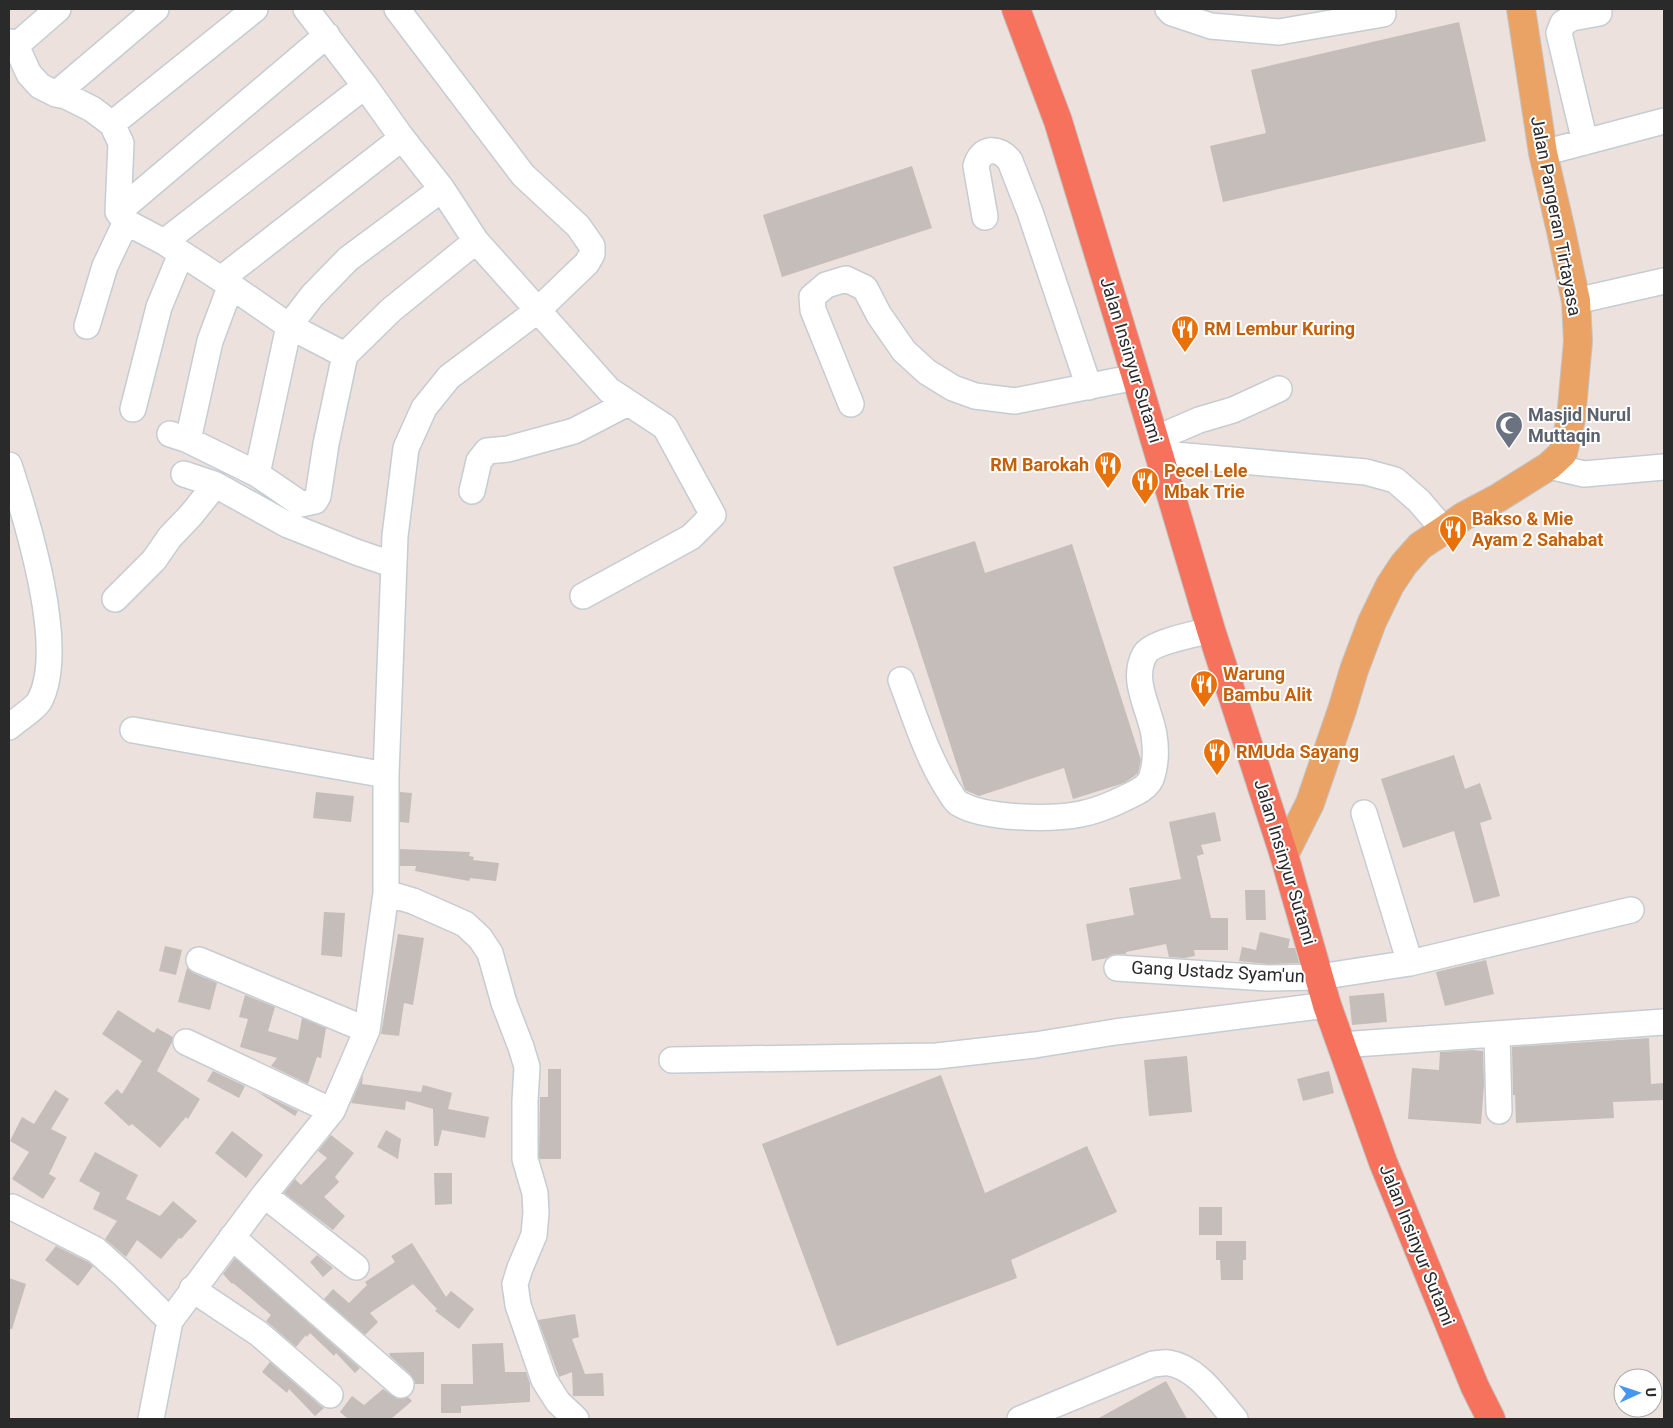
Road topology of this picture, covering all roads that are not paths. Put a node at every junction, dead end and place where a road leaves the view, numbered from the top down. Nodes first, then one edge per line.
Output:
1 (58, 9) edge
2 (156, 9) edge
3 (255, 9) edge
4 (306, 9) edge
5 (397, 9) edge
6 (1016, 9) edge
7 (1168, 9) edge
8 (1521, 9) edge
9 (1599, 13) dead end
10 (1383, 14) dead end
11 (327, 35) junction
12 (14, 43) edge
13 (365, 86) junction
14 (56, 94) junction
15 (1664, 121) edge
16 (112, 124) junction
17 (402, 138) junction
18 (1585, 142) junction
19 (1543, 153) junction
20 (442, 189) junction
21 (122, 217) junction
22 (985, 217) dead end
23 (476, 241) junction
24 (173, 248) junction
25 (226, 282) junction
26 (1664, 283) edge
27 (1576, 301) junction
28 (537, 311) junction
29 (87, 326) dead end
30 (289, 326) junction
31 (345, 355) junction
32 (1136, 377) junction
33 (1088, 387) junction
34 (1279, 389) dead end
35 (628, 403) junction
36 (851, 404) dead end
37 (133, 410) dead end
38 (1158, 448) junction
39 (9, 465) edge
40 (1549, 466) junction
41 (1664, 467) edge
42 (184, 474) dead end
43 (257, 474) junction
44 (215, 485) junction
45 (472, 491) dead end
46 (1444, 530) junction
47 (394, 565) junction
48 (583, 596) dead end
49 (115, 599) dead end
50 (1211, 630) junction
51 (900, 680) dead end
52 (9, 727) edge
53 (133, 730) dead end
54 (386, 775) junction
55 (1364, 813) dead end
56 (1284, 855) junction
57 (386, 893) junction
58 (1631, 910) dead end
59 (199, 960) dead end
60 (1410, 963) junction
61 (1117, 968) dead end
62 (1319, 976) junction
63 (1327, 1005) junction
64 (1664, 1022) edge
65 (367, 1030) junction
66 (1497, 1035) junction
67 (186, 1042) dead end
68 (1341, 1045) junction
69 (672, 1060) dead end
70 (332, 1110) junction
71 (1499, 1111) dead end
72 (264, 1195) junction
73 (12, 1207) dead end
74 (232, 1237) junction
75 (356, 1267) dead end
76 (192, 1288) junction
77 (170, 1321) junction
78 (401, 1386) dead end
79 (330, 1395) dead end
80 (151, 1419) edge
81 (576, 1419) edge
82 (1020, 1419) edge
83 (1235, 1419) edge
84 (1491, 1419) edge

1 - 12 street
2 - 14 street
3 - 16 street
4 - 11 street
5 - 28 street
6 - 32 highway, Jalan Insinyur Sutami
7 - 10 street
8 - 19 main road, Jalan Pangeran Tirtayasa
9 - 18 street
11 - 13 street
11 - 21 street
12 - 14 street
13 - 17 street
13 - 24 street
14 - 16 street
15 - 18 street
16 - 21 street
17 - 20 street
17 - 25 street
18 - 19 street
19 - 27 main road, Jalan Pangeran Tirtayasa
20 - 23 street
20 - 30 street
21 - 24 street
21 - 29 street
22 - 33 street
23 - 28 street
23 - 31 street
24 - 25 street
24 - 37 street
25 - 30 street
25 - 43 street
26 - 27 street
27 - 40 main road, Jalan Pangeran Tirtayasa
28 - 35 street
28 - 47 street
30 - 31 street
30 - 43 street
31 - 43 street
32 - 33 street
32 - 38 highway, Jalan Insinyur Sutami
33 - 36 street
34 - 38 street
35 - 45 street
35 - 48 street
38 - 46 street
38 - 50 highway, Jalan Insinyur Sutami
39 - 52 street
40 - 41 street
40 - 46 main road, Jalan Pangeran Tirtayasa
42 - 44 street
44 - 47 street
44 - 49 street
46 - 56 main road, Jalan Pangeran Tirtayasa
47 - 54 street
50 - 51 street
50 - 56 highway, Jalan Insinyur Sutami
53 - 54 street
54 - 57 street
55 - 60 street
56 - 62 highway, Jalan Insinyur Sutami
57 - 65 street
57 - 81 street
58 - 60 street, Gang Ustadz Syam'un
59 - 65 street
60 - 62 street, Gang Ustadz Syam'un
61 - 62 street, Gang Ustadz Syam'un
62 - 63 highway, Jalan Insinyur Sutami
63 - 68 highway, Jalan Insinyur Sutami
63 - 69 street
64 - 66 street
65 - 70 street
66 - 68 street
66 - 71 street
67 - 70 street
68 - 84 highway, Jalan Insinyur Sutami
70 - 72 street
72 - 74 street
72 - 75 street
73 - 77 street
74 - 76 street
74 - 78 street
76 - 77 street
76 - 79 street
77 - 80 street
82 - 83 street

